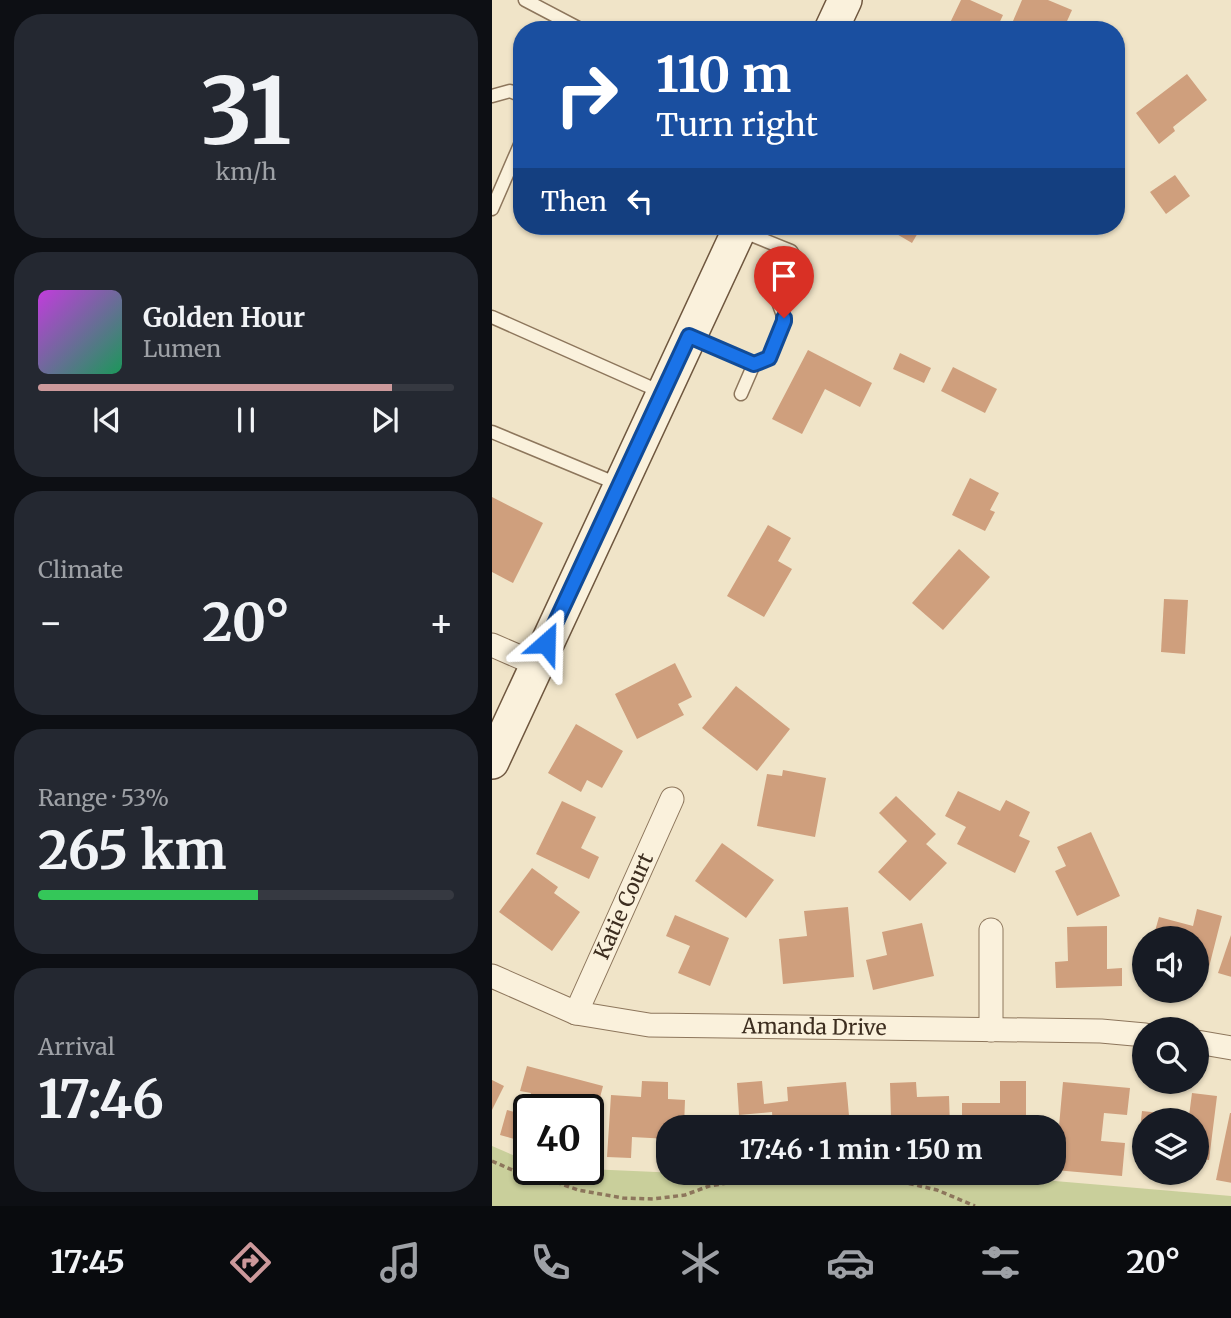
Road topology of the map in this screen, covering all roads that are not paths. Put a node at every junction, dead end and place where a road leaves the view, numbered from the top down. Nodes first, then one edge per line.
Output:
1 (525, 0) edge
2 (845, 0) edge
3 (565, 21) edge
4 (835, 21) edge
5 (513, 92) edge
6 (492, 96) edge
7 (513, 161) edge
8 (492, 209) edge
9 (737, 235) edge
10 (756, 235) edge
11 (492, 317) edge
12 (689, 336) junction
13 (754, 364) junction
14 (663, 393) junction
15 (740, 394) dead end
16 (492, 432) edge
17 (620, 485) junction
18 (492, 645) edge
19 (536, 664) junction
20 (492, 762) edge
21 (672, 799) dead end
22 (991, 930) dead end
23 (492, 976) edge
24 (576, 1013) junction
25 (991, 1030) junction
26 (1132, 1034) edge
27 (1209, 1044) edge
28 (1231, 1048) edge

1 - 3 lane
2 - 4 street
5 - 6 lane
7 - 8 lane
9 - 12 street
10 - 13 lane
11 - 14 lane
12 - 13 lane
12 - 14 street
13 - 15 lane
14 - 17 street
16 - 17 lane
17 - 19 street
18 - 19 street
19 - 20 street
21 - 24 street, Katie Court
22 - 25 street
23 - 24 street, Amanda Drive
24 - 25 street, Amanda Drive
25 - 26 street, Amanda Drive
27 - 28 street

